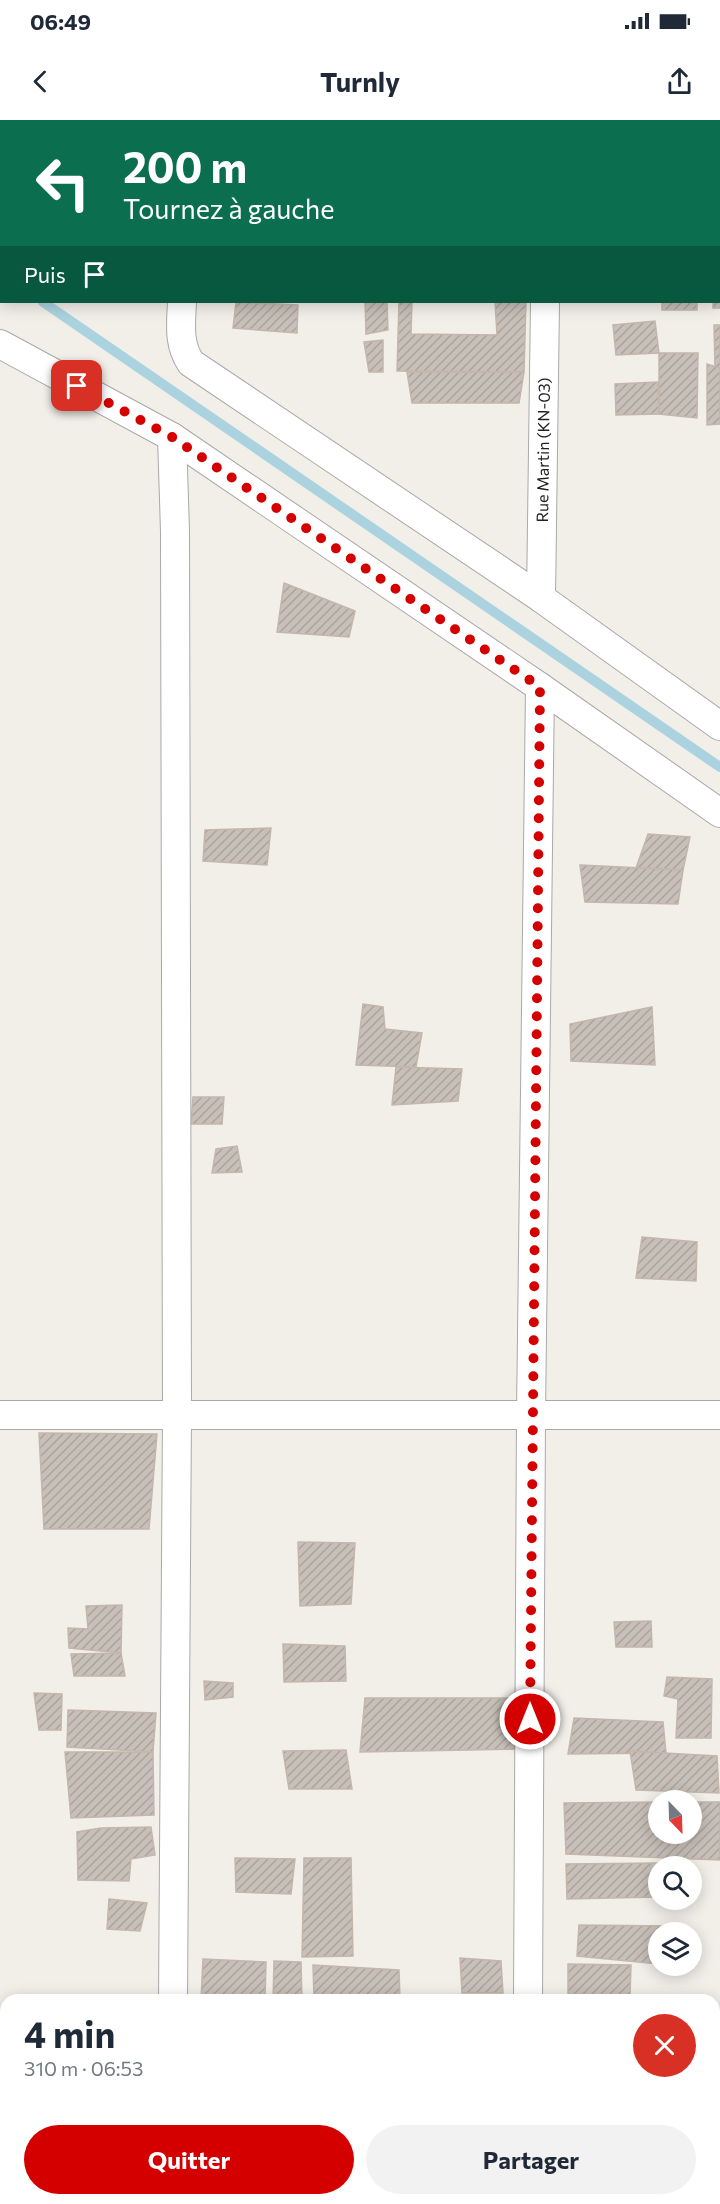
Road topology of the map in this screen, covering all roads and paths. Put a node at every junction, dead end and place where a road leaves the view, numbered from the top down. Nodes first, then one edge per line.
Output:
1 (182, 303) edge
2 (545, 303) edge
3 (0, 344) edge
4 (172, 437) junction
5 (541, 598) junction
6 (540, 687) junction
7 (720, 726) edge
8 (720, 813) edge
9 (720, 1414) edge
10 (0, 1415) edge
11 (177, 1415) junction
12 (531, 1415) junction
13 (173, 1994) edge
14 (528, 1994) edge

1 - 5 street
2 - 5 street, Rue Martin (KN-03)
3 - 4 street
4 - 6 street
4 - 11 street
5 - 7 street
6 - 8 street
6 - 12 street
9 - 12 street
10 - 11 street
11 - 12 street
11 - 13 street
12 - 14 street

